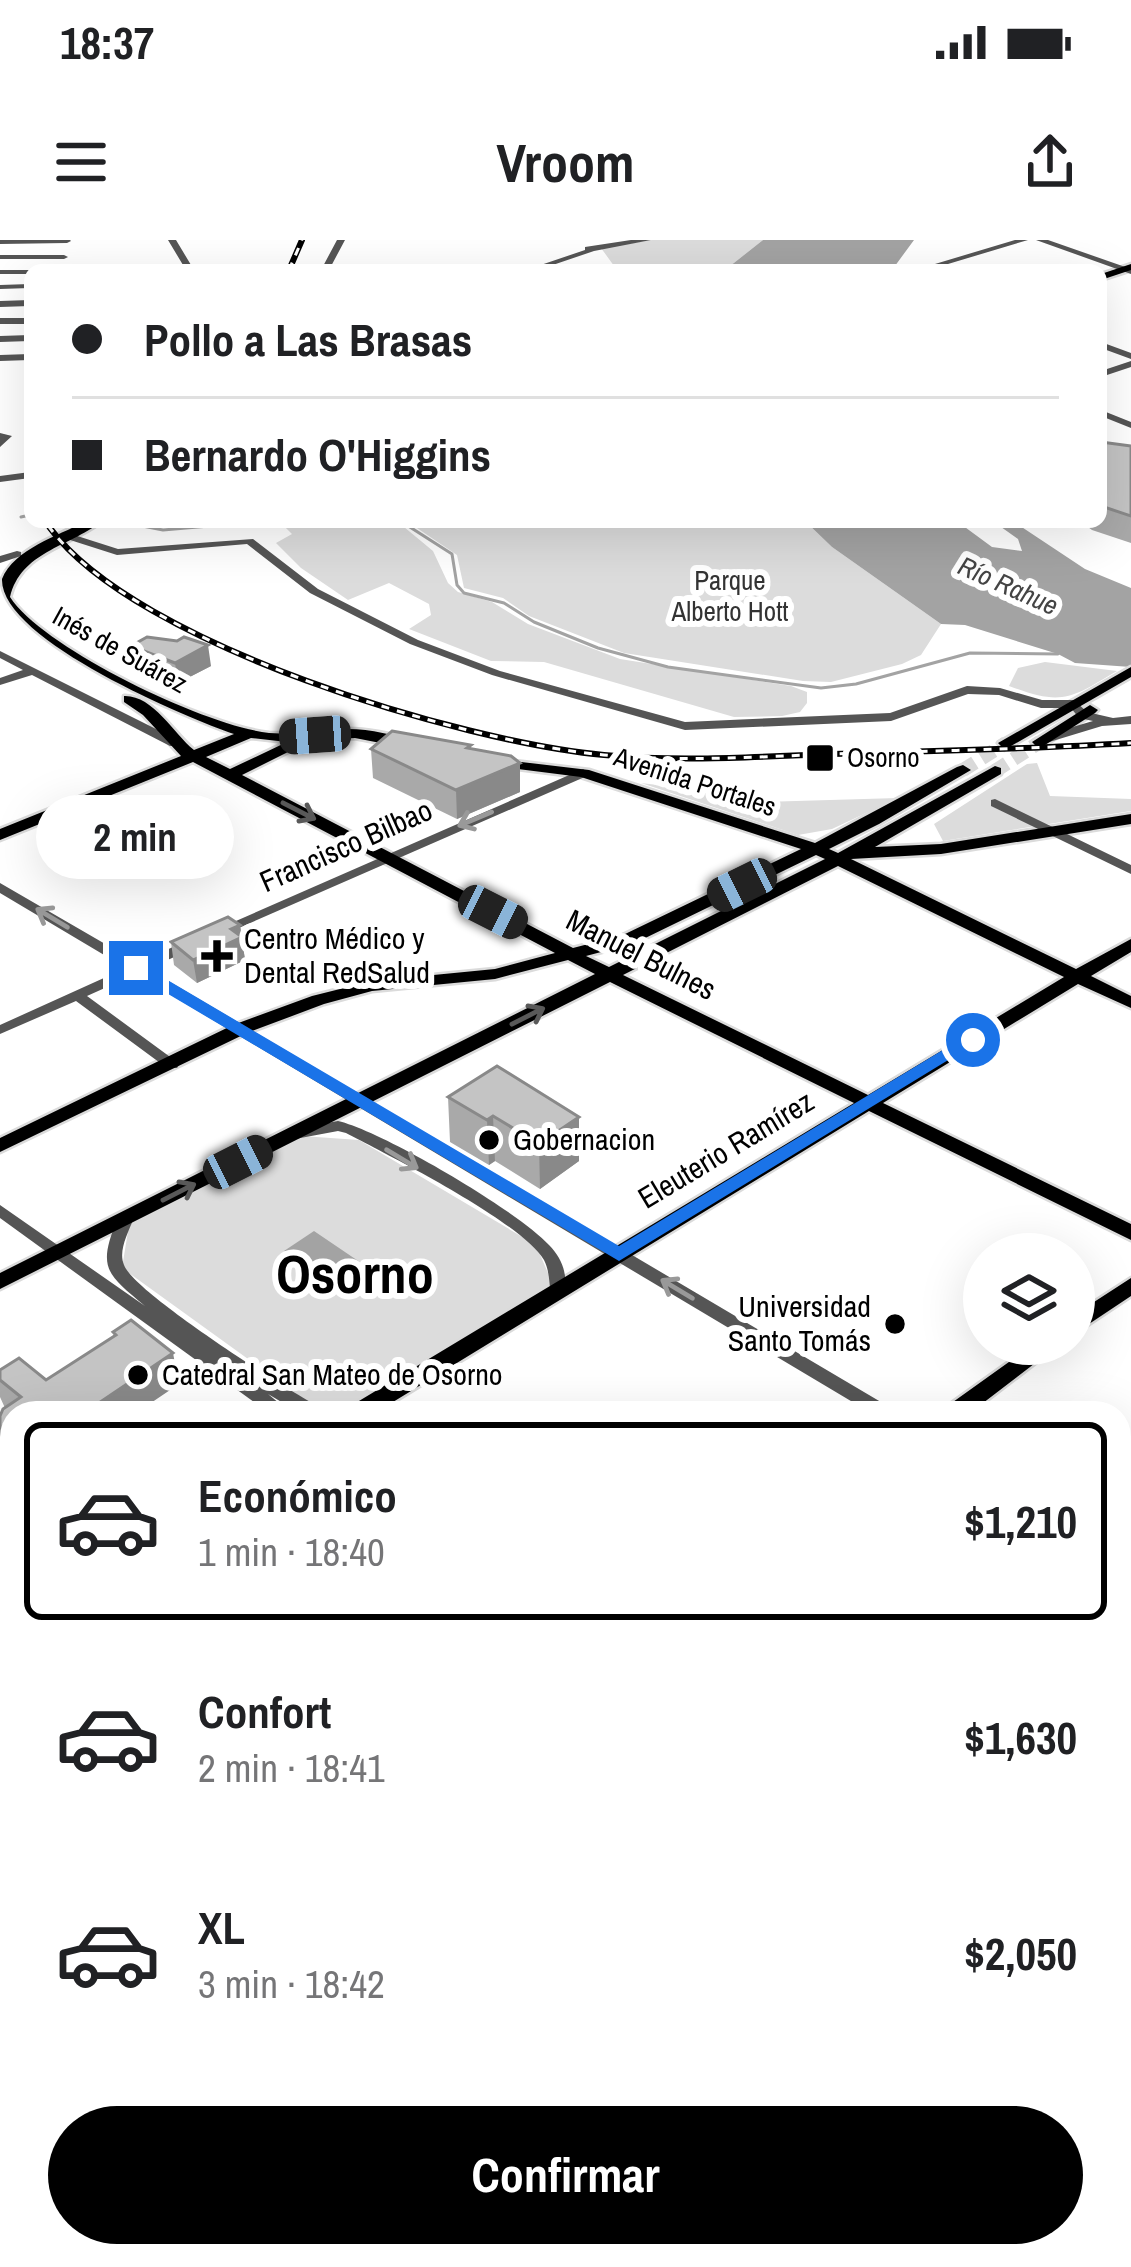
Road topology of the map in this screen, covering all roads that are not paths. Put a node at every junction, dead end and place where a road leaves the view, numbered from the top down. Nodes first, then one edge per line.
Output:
1 (647, 240) edge
2 (1024, 240) edge
3 (1040, 240) edge
4 (44, 241) edge
5 (67, 241) edge
6 (0, 242) edge
7 (586, 247) edge
8 (0, 257) edge
9 (44, 257) junction
10 (64, 257) dead end
11 (42, 264) edge
12 (545, 264) edge
13 (941, 264) edge
14 (1129, 270) edge
15 (80, 528) edge
16 (85, 528) edge
17 (71, 537) junction
18 (17, 554) junction
19 (0, 560) edge
20 (0, 569) edge
21 (0, 620) edge
22 (48, 645) junction
23 (0, 655) edge
24 (32, 671) junction
25 (1130, 671) edge
26 (0, 682) edge
27 (1131, 685) edge
28 (1025, 700) junction
29 (1078, 710) junction
30 (1131, 720) edge
31 (1109, 721) junction
32 (1043, 731) junction
33 (242, 732) junction
34 (315, 735) junction
35 (274, 737) junction
36 (1006, 743) tunnel mouth
37 (426, 747) edge
38 (190, 754) junction
39 (466, 755) edge
40 (963, 770) tunnel mouth
41 (994, 771) tunnel mouth
42 (583, 773) junction
43 (230, 775) junction
44 (994, 803) dead end
45 (41, 818) junction
46 (1131, 819) edge
47 (908, 824) junction
48 (0, 830) edge
49 (1049, 832) junction
50 (817, 849) junction
51 (941, 849) junction
52 (841, 856) junction
53 (386, 857) junction
54 (1131, 870) edge
55 (124, 872) dead end
56 (0, 887) edge
57 (1131, 944) edge
58 (577, 956) junction
59 (136, 968) junction
60 (1084, 973) junction
61 (610, 974) junction
62 (1131, 987) edge
63 (77, 995) junction
64 (1131, 1004) edge
65 (240, 1029) junction
66 (0, 1030) edge
67 (172, 1065) junction
68 (359, 1100) junction
69 (868, 1102) junction
70 (294, 1134) junction
71 (0, 1146) edge
72 (0, 1210) edge
73 (124, 1220) junction
74 (1131, 1233) edge
75 (61, 1252) junction
76 (619, 1255) junction
77 (0, 1282) edge
78 (1131, 1285) edge
79 (556, 1292) junction
80 (1095, 1311) edge
81 (1020, 1365) edge
82 (266, 1401) edge
83 (297, 1401) edge
84 (373, 1401) edge
85 (865, 1401) edge
86 (971, 1401) edge

1 - 7 street
2 - 13 street
3 - 14 street
4 - 5 street
4 - 6 street
7 - 12 street
8 - 9 street
9 - 10 street
9 - 11 street
15 - 18 main road, Inés de Suárez
16 - 17 main road, Inés de Suárez
17 - 22 main road, Inés de Suárez
17 - 28 street
18 - 19 street
18 - 20 main road, Inés de Suárez
21 - 22 main road, Inés de Suárez
22 - 33 main road, Inés de Suárez
22 - 38 main road, Inés de Suárez
23 - 24 street, Manuel Bulnes
24 - 26 street
24 - 38 street, Manuel Bulnes
25 - 29 main road
27 - 29 main road
28 - 29 street
28 - 32 street
29 - 31 street
29 - 32 main road
30 - 31 street
31 - 32 street
32 - 36 main road
33 - 35 main road
33 - 38 main road
34 - 35 main road
34 - 37 main road
34 - 43 main road
35 - 38 main road
38 - 43 main road, Manuel Bulnes
38 - 45 main road
38 - 48 main road
39 - 42 main road, Avenida Portales
40 - 50 main road
41 - 47 main road
42 - 50 main road, Avenida Portales
42 -> 53 street, Francisco Bilbao
43 -> 53 main road, Manuel Bulnes
44 - 49 street
45 - 48 main road
45 - 55 street
46 - 49 main road
47 - 51 main road
47 - 52 main road
49 - 51 main road
49 - 54 street
50 - 52 main road, Avenida Portales
50 - 58 main road
51 - 52 main road
52 - 60 main road, Avenida Portales
52 - 61 main road
53 - 58 main road, Manuel Bulnes
53 - 59 street, Francisco Bilbao
59 -> 56 street
57 - 60 main road, Eleuterio Ramírez
58 - 61 main road, Manuel Bulnes
58 - 65 main road
59 - 63 street, Francisco Bilbao
59 - 65 street
60 - 62 main road, Avenida Portales
60 - 64 main road, Avenida Portales
60 - 69 main road, Eleuterio Ramírez
68 -> 61 main road
61 - 69 main road, Manuel Bulnes
63 - 66 street, Francisco Bilbao
63 - 67 street
65 - 67 main road
65 - 68 street
67 - 71 main road
68 - 70 main road
68 - 76 street
69 - 74 main road, Manuel Bulnes
69 - 76 main road, Eleuterio Ramírez
73 -> 70 main road
70 -> 79 street
72 - 75 street
73 - 75 main road
73 - 83 street
75 - 77 main road
75 - 82 street
76 - 79 main road, Eleuterio Ramírez
85 -> 76 street
78 - 80 main road
79 - 84 main road, Eleuterio Ramírez
81 - 86 main road

